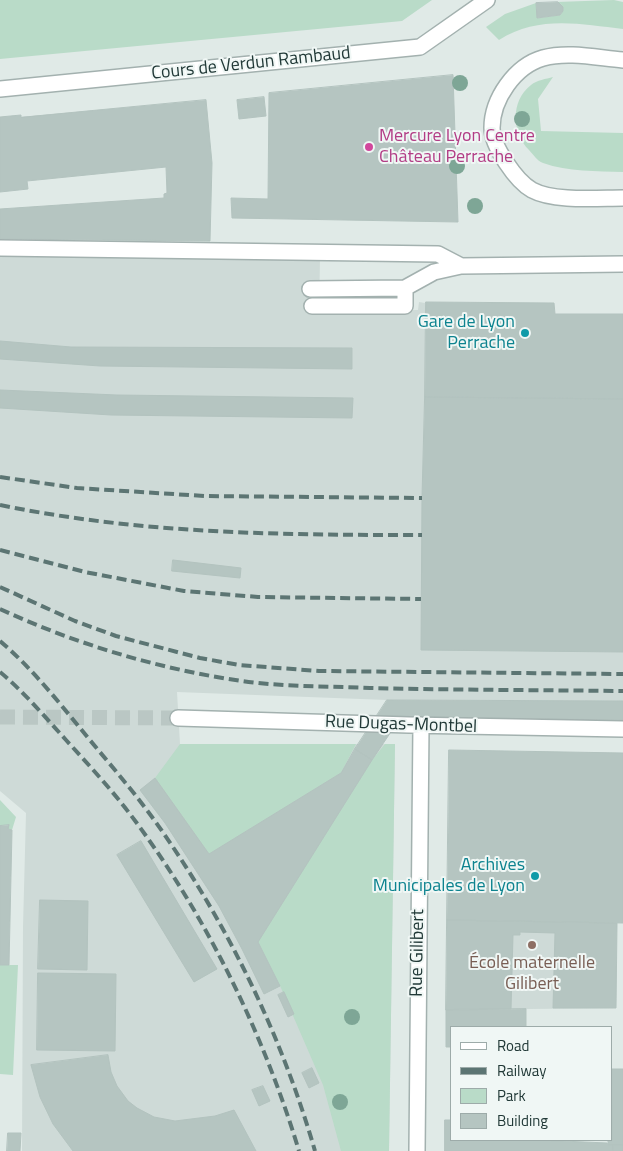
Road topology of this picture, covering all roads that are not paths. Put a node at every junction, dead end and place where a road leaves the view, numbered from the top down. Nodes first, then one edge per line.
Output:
1 (487, 0) edge
2 (623, 60) edge
3 (0, 89) edge
4 (623, 198) edge
5 (0, 248) edge
6 (623, 264) edge
7 (461, 266) junction
8 (405, 288) junction
9 (310, 289) dead end
10 (312, 306) dead end
11 (178, 718) tunnel mouth
12 (420, 725) junction
13 (623, 729) edge
14 (417, 1151) edge

1 - 3 street, Cours de Verdun Rambaud
2 - 4 street
5 - 7 street
6 - 7 street
7 - 8 street
8 - 9 street
8 - 10 street
11 - 12 street, Rue Dugas-Montbel
12 - 13 street, Rue Dugas-Montbel
12 - 14 street, Rue Gilibert

